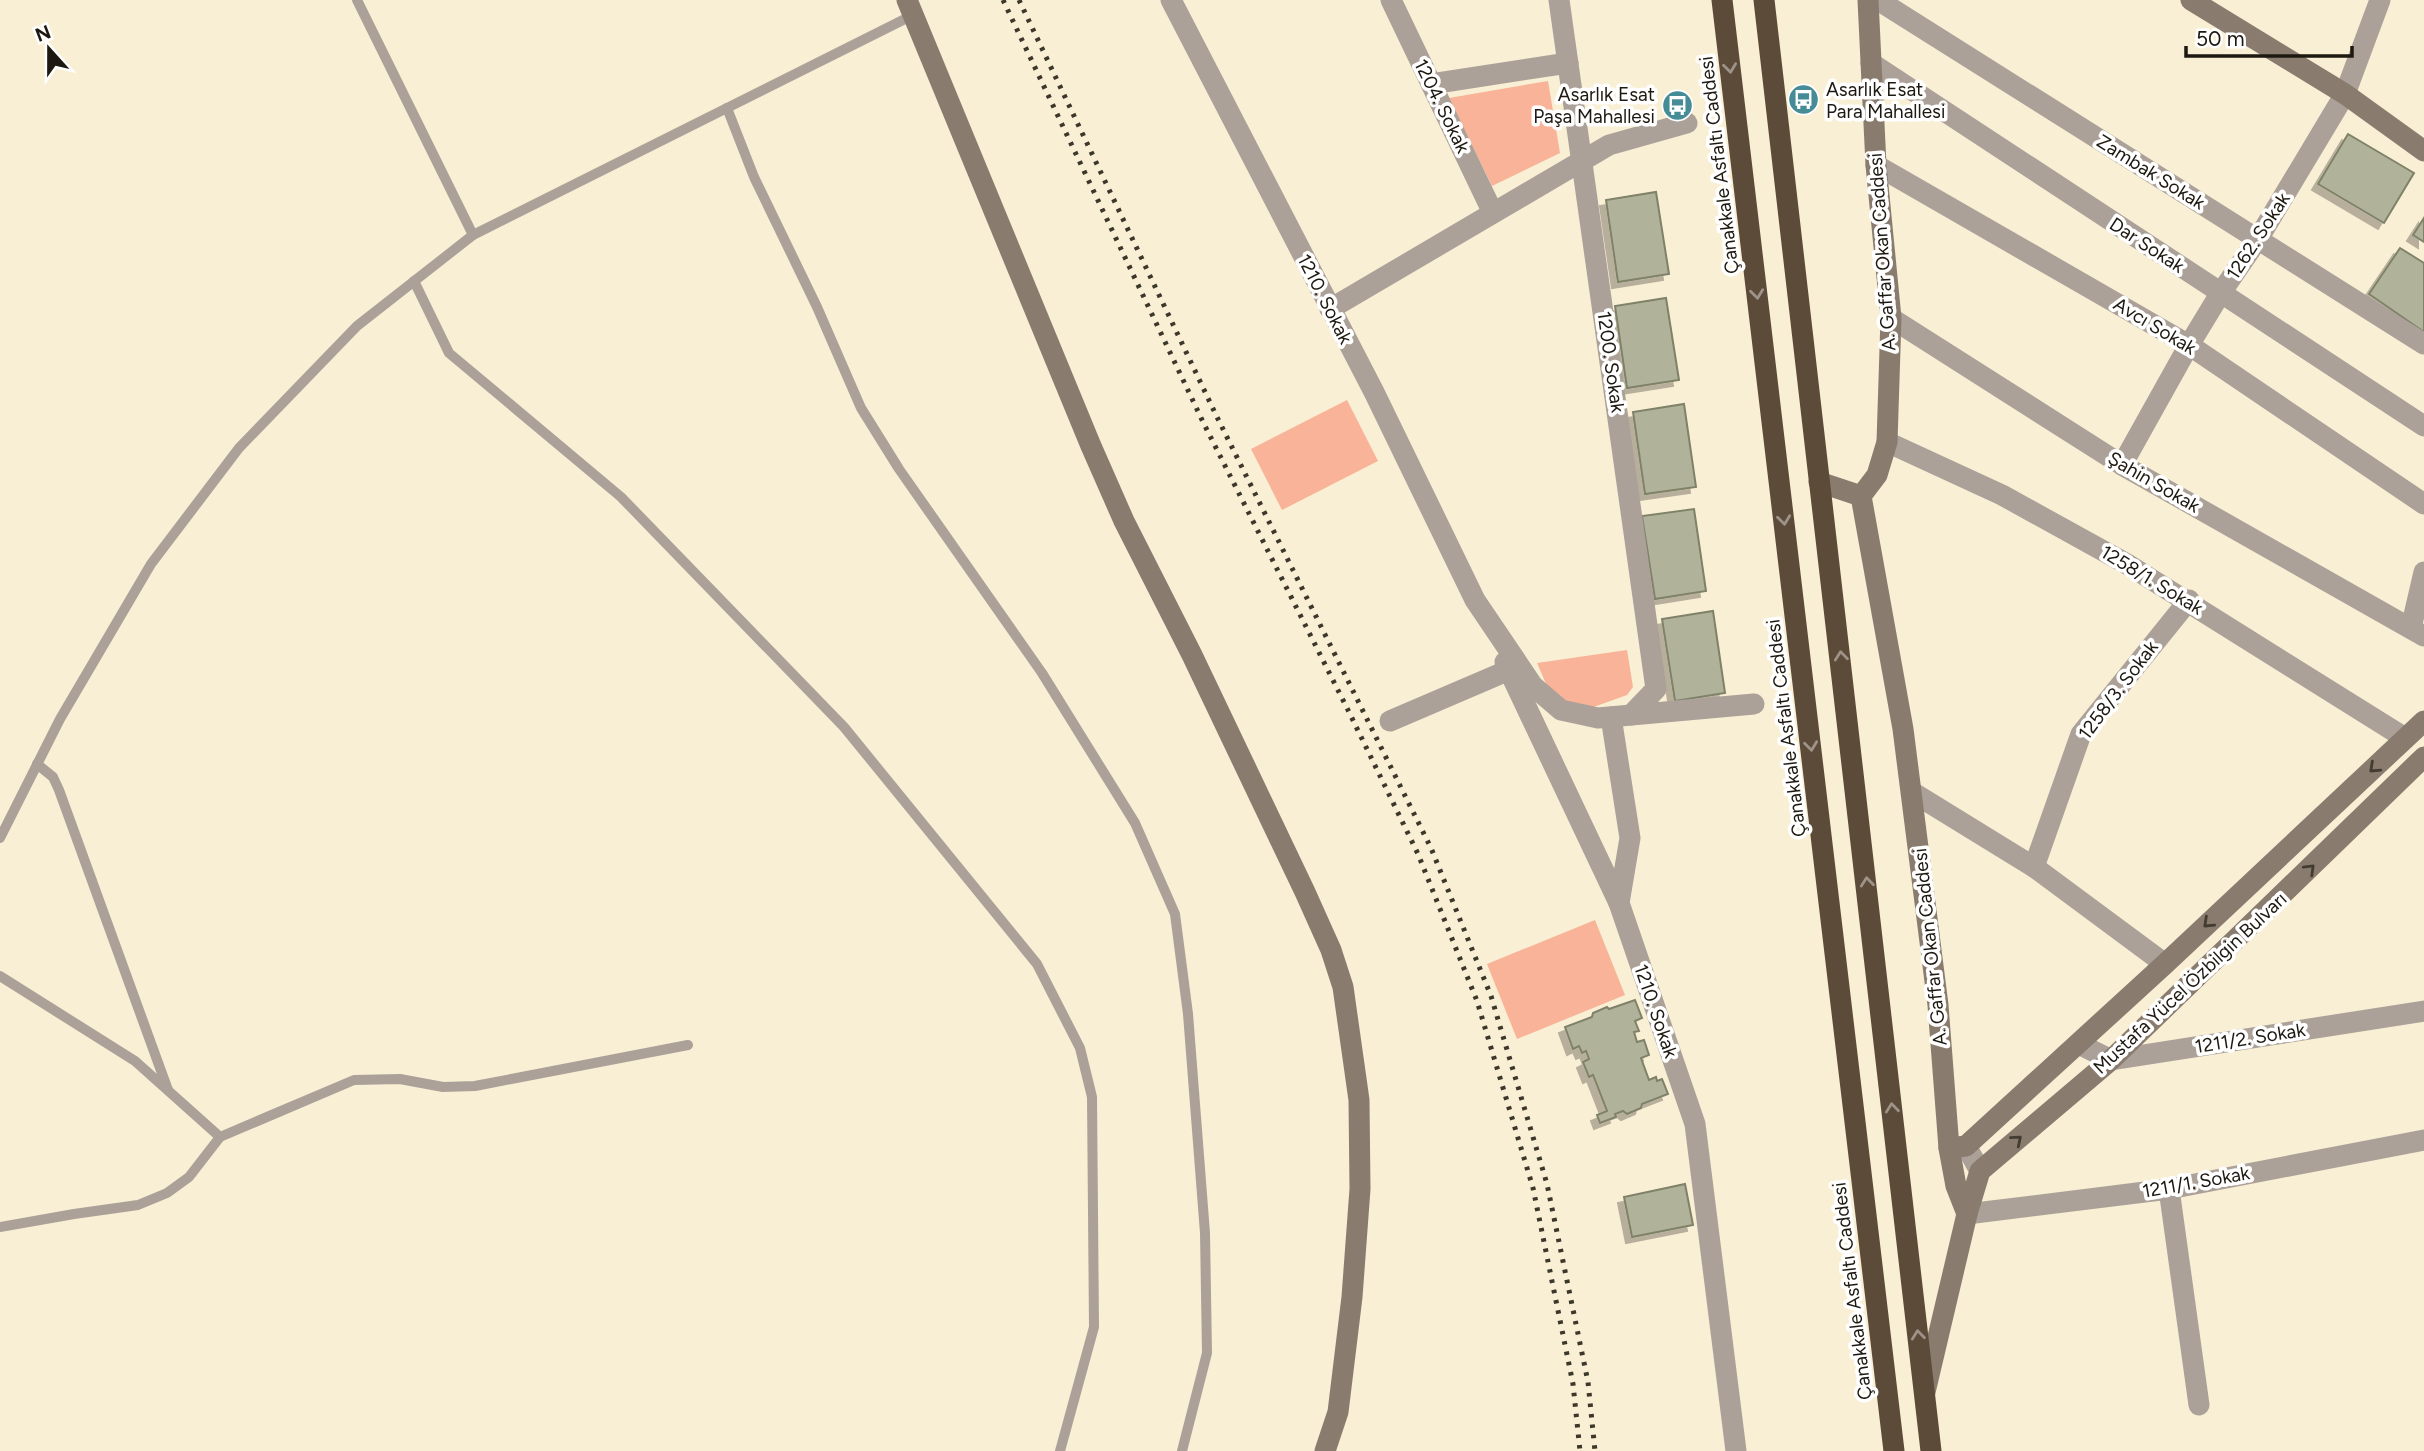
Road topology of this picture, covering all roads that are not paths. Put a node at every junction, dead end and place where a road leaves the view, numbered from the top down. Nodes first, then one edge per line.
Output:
1 (357, 0) edge
2 (1171, 0) edge
3 (1391, 0) edge
4 (1559, 0) edge
5 (1723, 0) edge
6 (1764, 0) edge
7 (1868, 0) edge
8 (1878, 0) edge
9 (2191, 0) edge
10 (2380, 0) edge
11 (910, 7) edge
12 (1568, 63) junction
13 (1871, 63) junction
14 (1431, 84) junction
15 (2345, 94) junction
16 (727, 108) junction
17 (1687, 123) dead end
18 (2424, 151) edge
19 (1583, 160) junction
20 (1876, 165) junction
21 (1493, 213) junction
22 (473, 235) junction
23 (2258, 239) junction
24 (414, 281) junction
25 (2220, 294) junction
26 (1330, 309) junction
27 (1891, 318) junction
28 (2424, 344) edge
29 (2189, 345) junction
30 (2424, 426) edge
31 (1887, 442) junction
32 (2122, 465) junction
33 (1819, 482) junction
34 (1861, 496) junction
35 (2424, 504) edge
36 (2424, 572) edge
37 (1475, 600) junction
38 (2189, 600) junction
39 (2418, 632) edge
40 (1509, 670) junction
41 (1754, 704) dead end
42 (1621, 716) junction
43 (1390, 721) dead end
44 (2418, 730) edge
45 (2424, 757) edge
46 (37, 764) junction
47 (1912, 792) junction
48 (0, 838) edge
49 (2034, 867) junction
50 (1619, 903) junction
51 (2165, 964) junction
52 (0, 976) edge
53 (2424, 1011) edge
54 (2078, 1044) junction
55 (688, 1045) dead end
56 (2111, 1060) junction
57 (168, 1090) junction
58 (220, 1137) junction
59 (2424, 1140) edge
60 (1957, 1147) junction
61 (1980, 1171) junction
62 (2169, 1189) junction
63 (1967, 1214) junction
64 (0, 1227) edge
65 (1925, 1394) junction
66 (2199, 1405) dead end
67 (1060, 1451) edge
68 (1182, 1451) edge
69 (1325, 1451) edge
70 (1736, 1451) edge
71 (1894, 1451) edge
72 (1931, 1451) edge

1 - 22 lane
2 - 26 street, 1210. Sokak
3 - 14 street, 1204. Sokak
4 - 12 street, 1200. Sokak
5 -> 71 highway, Çanakkale Asfaltı Caddesi
6 - 33 highway
7 - 13 street, A. Gaffar Okan Caddesi
8 - 23 street, Zambak Sokak
9 - 15 street
10 - 15 street, 1262. Sokak
11 - 16 lane
11 - 69 street
12 - 14 street
12 - 19 street, 1200. Sokak
13 - 20 street, A. Gaffar Okan Caddesi
13 - 25 street, Dar Sokak
14 - 21 street, 1204. Sokak
15 - 18 street
15 - 23 street, 1262. Sokak
16 - 22 lane
16 - 68 lane
17 - 19 street
19 - 21 street
19 - 42 street, 1200. Sokak
20 - 27 street, A. Gaffar Okan Caddesi
20 - 29 street, Avcı Sokak
21 - 26 street
22 - 24 lane
23 - 25 street, 1262. Sokak
23 - 28 street, Zambak Sokak
24 - 46 lane
24 - 67 lane
25 - 29 street, 1262. Sokak
25 - 30 street, Dar Sokak
26 - 37 street, 1210. Sokak
27 - 31 street, A. Gaffar Okan Caddesi
27 - 32 street, Şahin Sokak
29 - 32 street, 1262. Sokak
29 - 35 street, Avcı Sokak
31 - 34 street, A. Gaffar Okan Caddesi
31 - 38 street, 1258/1. Sokak
32 - 39 street, Şahin Sokak
33 - 34 street
65 -> 33 highway
34 - 47 street, A. Gaffar Okan Caddesi
36 - 39 street
37 - 40 street, 1210. Sokak
37 - 42 street, 1210. Sokak
38 - 44 street, 1258/1. Sokak
38 - 49 street, 1258/3. Sokak
40 - 43 street
40 - 50 street, 1210. Sokak
41 - 42 street, 1210. Sokak
42 - 50 street
44 -> 51 street, Mustafa Yücel Özbilgin Bulvarı
56 -> 45 street, Mustafa Yücel Özbilgin Bulvarı
46 - 48 lane
46 - 57 lane
47 - 49 street
47 - 60 street, A. Gaffar Okan Caddesi
49 - 51 street
50 - 70 street, 1210. Sokak
51 - 54 street, Mustafa Yücel Özbilgin Bulvarı
52 - 57 lane
53 - 56 street, 1211/2. Sokak
54 - 56 street
54 - 60 street, Mustafa Yücel Özbilgin Bulvarı
55 - 58 lane
61 -> 56 street, Mustafa Yücel Özbilgin Bulvarı
57 - 58 lane
58 - 64 lane
59 - 62 street, 1211/1. Sokak
60 - 61 street
60 - 63 street, A. Gaffar Okan Caddesi
61 - 63 street
62 - 63 street, 1211/1. Sokak
62 - 66 street
63 - 65 street
65 - 72 highway

